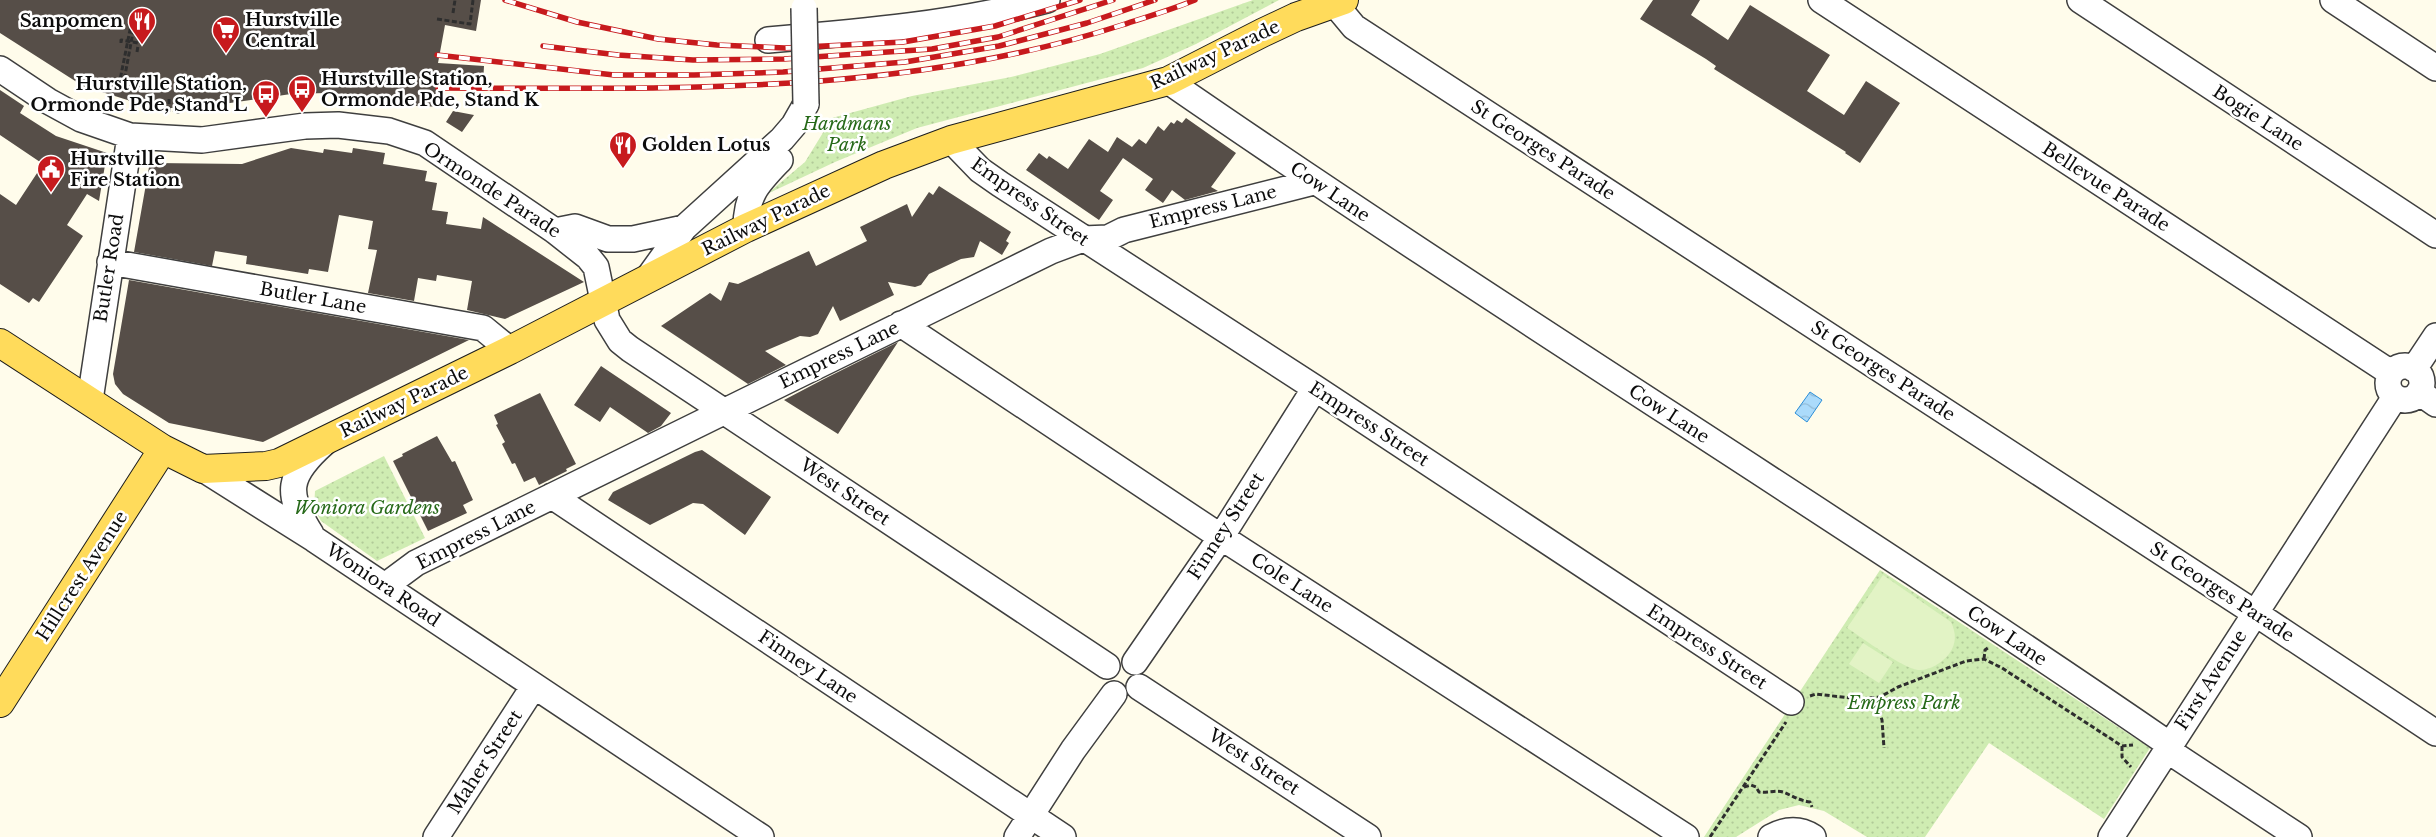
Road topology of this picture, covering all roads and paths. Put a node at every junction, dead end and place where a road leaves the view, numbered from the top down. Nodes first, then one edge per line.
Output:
1 (455, 0) edge
2 (471, 0) edge
3 (1047, 0) edge
4 (1821, 0) edge
5 (2080, 0) edge
6 (2333, 0) edge
7 (1339, 2) edge
8 (805, 3) edge
9 (454, 13) dead end
10 (134, 16) dead end
11 (437, 19) dead end
12 (768, 40) dead end
13 (121, 43) dead end
14 (137, 52) dead end
15 (2436, 68) edge
16 (0, 69) edge
17 (432, 74) dead end
18 (438, 75) dead end
19 (1168, 81) junction
20 (121, 86) dead end
21 (169, 99) dead end
22 (806, 104) junction
23 (178, 114) dead end
24 (130, 136) junction
25 (951, 140) junction
26 (1314, 182) junction
27 (684, 228) junction
28 (746, 228) junction
29 (555, 231) junction
30 (2436, 235) edge
31 (1083, 239) junction
32 (110, 262) junction
33 (648, 278) junction
34 (602, 303) junction
35 (901, 324) junction
36 (2436, 336) edge
37 (0, 343) edge
38 (510, 350) junction
39 (2411, 387) edge
40 (1315, 388) junction
41 (90, 400) junction
42 (724, 412) junction
43 (330, 438) junction
44 (163, 450) junction
45 (203, 469) junction
46 (552, 496) junction
47 (1220, 537) junction
48 (314, 539) junction
49 (385, 586) junction
50 (2254, 612) junction
51 (1135, 662) junction
52 (1108, 666) junction
53 (534, 686) junction
54 (1139, 687) junction
55 (1114, 694) junction
56 (1880, 697) junction
57 (1860, 699) junction
58 (0, 703) edge
59 (1795, 707) junction
60 (1878, 709) junction
61 (2436, 733) edge
62 (2164, 743) junction
63 (1884, 748) dead end
64 (1743, 788) junction
65 (1812, 807) dead end
66 (1030, 815) junction
67 (436, 837) edge
68 (761, 837) edge
69 (1016, 837) edge
70 (1063, 837) edge
71 (1368, 837) edge
72 (1686, 837) edge
73 (1710, 837) edge
74 (1772, 837) edge
75 (1813, 837) edge
76 (2111, 837) edge
77 (2299, 837) edge

1 - 9 path
2 - 11 path
3 - 12 street
4 - 39 street, Bellevue Parade
5 - 30 street, Bogie Lane
6 - 15 street
7 - 19 main road, Railway Parade
7 - 50 street, St Georges Parade
8 - 22 street, bridge
10 - 20 path
13 - 14 path
16 - 24 street, Ormonde Parade
17 - 18 path
19 - 25 main road, Railway Parade
19 - 26 street, Cow Lane
21 - 23 path
22 - 27 street
22 - 28 street
24 - 29 street, Ormonde Parade
24 - 32 street, Butler Road
25 - 28 main road, Railway Parade
25 - 31 street, Empress Street
26 - 31 street, Empress Lane
26 - 62 street, Cow Lane
27 - 29 street
27 - 33 street
28 - 33 main road, Railway Parade
29 - 34 street, Ormonde Parade
31 - 35 street, Empress Lane
31 - 40 street, Empress Street
32 - 38 street, Butler Lane
32 - 41 street, Butler Road
33 - 34 main road, Railway Parade
34 - 38 main road, Railway Parade
34 - 42 street, West Street
35 - 42 street, Empress Lane
35 - 47 street, Cole Lane
36 - 39 street, First Avenue
37 - 41 main road, Woniora Road
38 - 43 main road, Railway Parade
39 - 50 street, First Avenue
40 - 47 street, Finney Street
40 - 59 street, Empress Street
41 - 44 main road, Woniora Road
42 - 46 street, Empress Lane
42 - 52 street, West Street
43 - 45 main road, Railway Parade
43 - 48 street
44 - 45 main road, Woniora Road
44 - 58 main road, Hillcrest Avenue
45 - 48 street, Woniora Road
46 - 49 street, Empress Lane
46 - 66 street, Finney Lane
47 - 51 street, Finney Street
47 - 72 street, Cole Lane
48 - 49 street, Woniora Road
49 - 53 street, Woniora Road
50 - 61 street, St Georges Parade
50 - 62 street, First Avenue
51 - 52 street
51 - 54 street
52 - 55 street
53 - 67 street, Maher Street
53 - 68 street, Woniora Road
54 - 55 street
54 - 71 street, West Street
55 - 66 street
56 - 57 path
56 - 60 path
56 - 62 path
57 - 59 path
57 - 60 path
59 - 64 path
60 - 63 path
62 - 76 street, First Avenue
62 - 77 street, Cow Lane
64 - 65 path
64 - 73 path
66 - 69 street
66 - 70 street, Finney Lane
74 - 75 street

